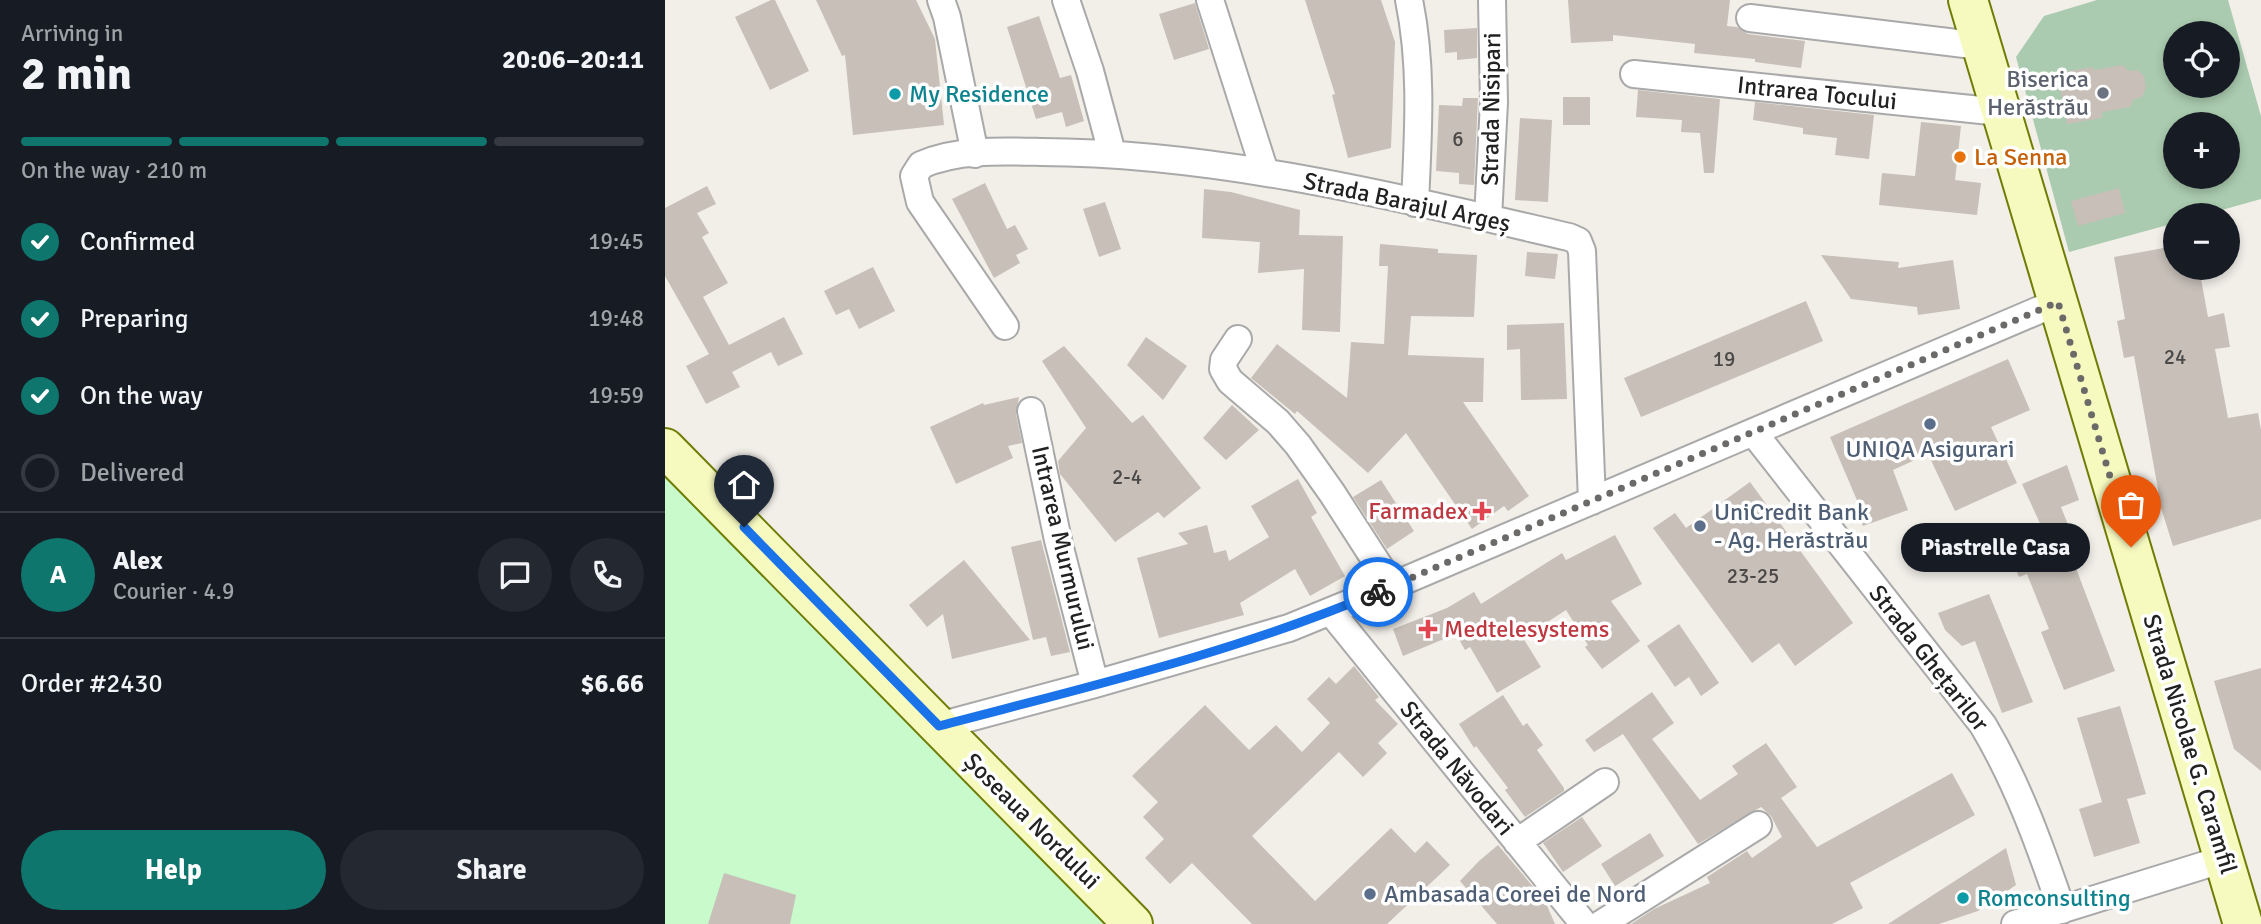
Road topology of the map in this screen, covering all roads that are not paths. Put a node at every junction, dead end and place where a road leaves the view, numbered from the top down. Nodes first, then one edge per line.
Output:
1 (941, 0) edge
2 (1066, 0) edge
3 (1210, 0) edge
4 (1409, 0) edge
5 (1492, 0) edge
6 (1971, 1) edge
7 (1750, 18) dead end
8 (1982, 46) junction
9 (1634, 74) dead end
10 (2000, 112) junction
11 (1112, 153) junction
12 (975, 154) junction
13 (1265, 172) junction
14 (1415, 203) junction
15 (1488, 218) junction
16 (2058, 302) junction
17 (1005, 326) dead end
18 (1238, 339) dead end
19 (1031, 411) dead end
20 (1753, 432) junction
21 (665, 448) edge
22 (1592, 501) junction
23 (1392, 586) junction
24 (1331, 612) junction
25 (1095, 684) junction
26 (939, 726) junction
27 (1605, 782) dead end
28 (1758, 825) dead end
29 (1517, 842) junction
30 (2224, 859) junction
31 (2062, 910) junction
32 (1133, 924) edge
33 (1584, 924) edge
34 (1601, 924) edge
35 (2015, 924) edge
36 (2243, 924) edge

1 - 12 street
2 - 11 street
3 - 13 street
4 - 14 street
5 - 15 street, Strada Nisipari
6 - 8 main road, Strada Nicolae G. Caramfil
7 - 8 street
8 - 10 main road, Strada Nicolae G. Caramfil
9 - 10 street, Intrarea Tocului
10 - 16 main road, Strada Nicolae G. Caramfil
11 - 12 street, Strada Barajul Argeș
11 - 13 street, Strada Barajul Argeș
12 - 17 street, Strada Barajul Argeș
13 - 14 street, Strada Barajul Argeș
14 - 15 street, Strada Barajul Argeș
15 - 22 street, Strada Barajul Argeș
16 - 20 street
16 - 30 main road, Strada Nicolae G. Caramfil
18 - 23 street
19 - 25 street, Intrarea Murmurului
20 - 22 street
20 - 31 street, Strada Ghețarilor
21 - 26 main road, Șoseaua Nordului
22 - 23 street
23 - 24 street
24 - 25 street
24 - 29 street, Strada Năvodari
25 - 26 street
26 - 32 main road, Șoseaua Nordului
27 - 29 street
28 - 34 street
29 - 33 street, Strada Năvodari
30 - 31 street
30 - 36 main road, Strada Nicolae G. Caramfil
31 - 35 street

